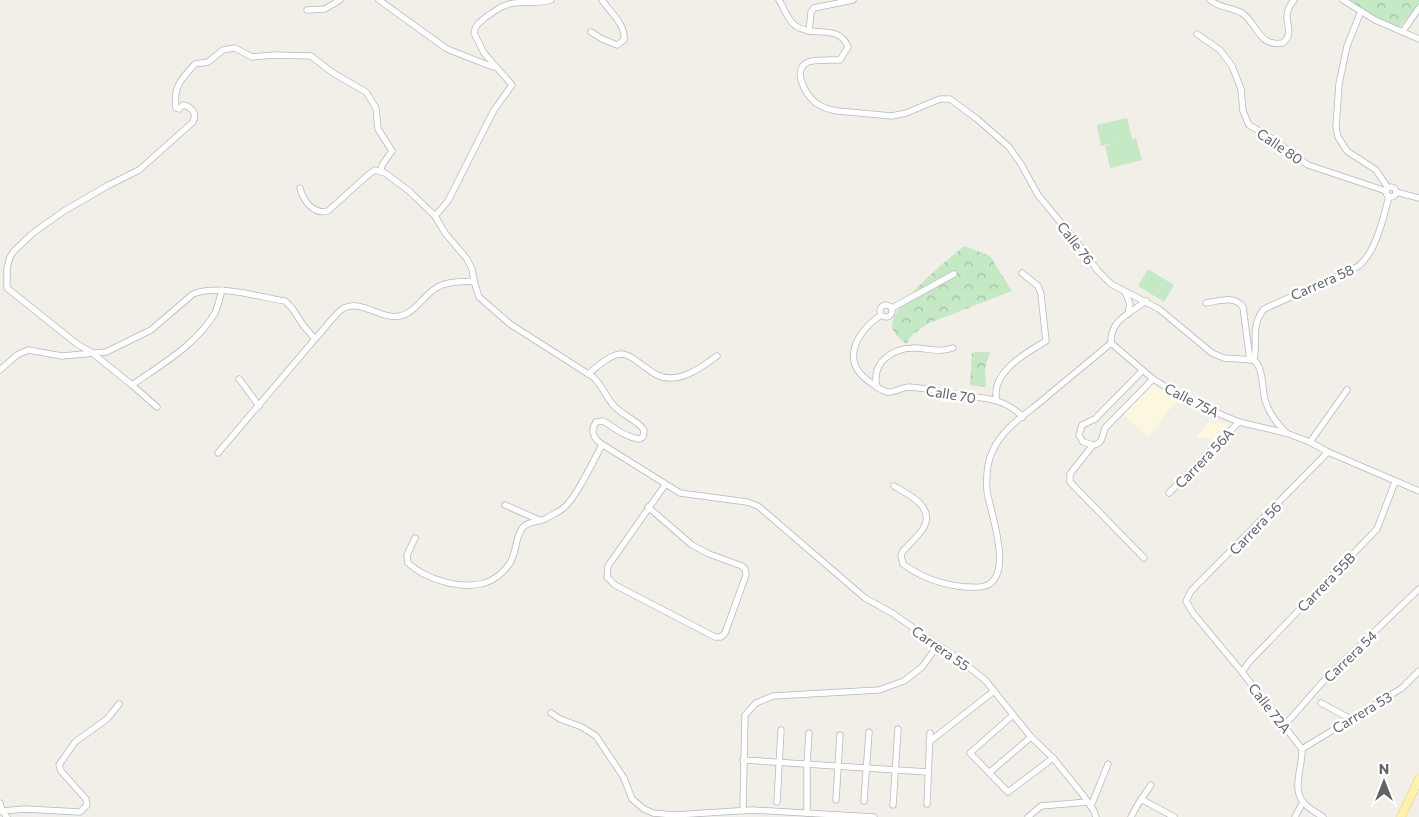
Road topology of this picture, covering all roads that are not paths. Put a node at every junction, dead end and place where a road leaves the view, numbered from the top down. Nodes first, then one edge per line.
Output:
1 (340, 0) edge
2 (379, 0) edge
3 (551, 0) edge
4 (602, 0) edge
5 (779, 0) edge
6 (854, 0) edge
7 (1210, 0) edge
8 (1294, 0) edge
9 (1343, 0) edge
10 (1419, 8) edge
11 (307, 10) dead end
12 (1361, 11) junction
13 (809, 31) junction
14 (1403, 31) junction
15 (591, 32) dead end
16 (1197, 34) dead end
17 (1419, 39) edge
18 (495, 67) junction
19 (381, 171) junction
20 (300, 188) dead end
21 (1388, 192) junction
22 (1419, 198) edge
23 (435, 216) junction
24 (1022, 273) dead end
25 (954, 274) dead end
26 (474, 281) junction
27 (222, 290) junction
28 (1126, 292) junction
29 (1146, 302) junction
30 (1206, 303) dead end
31 (1125, 316) junction
32 (315, 339) junction
33 (1111, 343) junction
34 (953, 348) dead end
35 (91, 352) junction
36 (717, 356) dead end
37 (1252, 360) junction
38 (0, 370) edge
39 (1142, 371) junction
40 (588, 374) junction
41 (239, 379) dead end
42 (1153, 379) junction
43 (132, 385) junction
44 (877, 387) junction
45 (1347, 390) dead end
46 (997, 401) junction
47 (258, 406) junction
48 (158, 407) dead end
49 (1271, 416) junction
50 (1023, 417) junction
51 (1239, 422) junction
52 (1260, 427) junction
53 (1286, 433) junction
54 (1310, 442) junction
55 (602, 445) junction
56 (1093, 445) junction
57 (1328, 452) junction
58 (218, 453) dead end
59 (1395, 482) junction
60 (665, 485) junction
61 (894, 486) dead end
62 (1419, 491) edge
63 (1169, 493) dead end
64 (505, 505) dead end
65 (648, 507) junction
66 (539, 520) junction
67 (414, 538) dead end
68 (1144, 558) dead end
69 (1419, 589) edge
70 (1188, 605) joint
71 (938, 645) junction
72 (1419, 671) edge
73 (1242, 672) junction
74 (994, 691) junction
75 (1321, 702) dead end
76 (119, 704) dead end
77 (551, 714) dead end
78 (1012, 715) junction
79 (1351, 719) junction
80 (1284, 726) junction
81 (898, 729) dead end
82 (781, 730) dead end
83 (869, 732) dead end
84 (809, 733) dead end
85 (930, 733) dead end
86 (840, 734) dead end
87 (1031, 737) junction
88 (929, 742) junction
89 (1302, 749) junction
90 (1053, 758) junction
91 (743, 760) junction
92 (778, 762) junction
93 (807, 764) junction
94 (1108, 764) dead end
95 (838, 766) junction
96 (866, 768) junction
97 (896, 770) junction
98 (928, 772) junction
99 (990, 772) junction
100 (1419, 779) edge
101 (1151, 785) dead end
102 (1141, 799) junction
103 (836, 800) dead end
104 (864, 801) dead end
105 (777, 802) dead end
106 (1303, 802) junction
107 (0, 803) edge
108 (927, 804) dead end
109 (1090, 804) junction
110 (894, 805) dead end
111 (2, 811) junction
112 (743, 811) junction
113 (807, 813) junction
114 (7, 817) edge
115 (874, 817) edge
116 (1028, 817) edge
117 (1096, 817) edge
118 (1131, 817) edge
119 (1174, 817) edge
120 (1295, 817) edge
121 (1323, 817) edge
122 (1402, 817) edge

1 - 11 street
2 - 18 street
3 - 18 street
4 - 15 street
5 - 13 street
6 - 13 street
7 - 8 street
9 - 12 street
10 - 14 street
12 - 14 street
12 - 21 street
13 - 28 street, Calle 76
14 - 17 street
16 - 21 street, Calle 80
18 - 23 street
19 - 20 street
19 - 23 street
19 - 35 street
21 - 22 street, Calle 80
21 - 37 street, Carrera 58
23 - 26 street
24 - 46 street
25 - 44 street
26 - 32 street
26 - 40 street
27 - 32 street
27 - 35 street
27 - 43 street
28 - 29 street, Calle 76
28 - 31 street
29 - 31 street
29 - 37 street, Calle 76
30 - 37 street
31 - 33 street
32 - 47 street
33 - 39 street, Calle 75A
33 - 50 street
34 - 44 street
35 - 38 street
35 - 43 street
36 - 40 street
37 - 49 street
39 - 42 street, Calle 75A
39 - 56 street
40 - 55 street
41 - 47 street
42 - 51 street, Calle 75A
42 - 56 street
43 - 48 street
44 - 46 street, Calle 70
45 - 54 street
46 - 50 street, Calle 70
47 - 58 street
49 - 52 street
49 - 53 street
50 - 61 street
51 - 52 street, Calle 75A
51 - 63 street, Carrera 56A
52 - 53 street, Calle 75A
53 - 54 street
54 - 57 street
55 - 60 street
55 - 66 street
56 - 68 street
57 - 59 street
57 - 70 street, Carrera 56
59 - 62 street
59 - 73 street, Carrera 55B
60 - 65 street
60 - 71 street, Carrera 55
64 - 66 street
65 - 65 street
66 - 67 street
69 - 80 street, Carrera 54
70 - 73 street, Calle 72A
71 - 74 street, Carrera 55
71 - 91 street
72 - 79 street, Carrera 53
73 - 80 street, Calle 72A
74 - 78 street, Carrera 55
74 - 88 street
75 - 79 street
76 - 111 street
77 - 112 street
78 - 87 street, Carrera 55
78 - 99 street
79 - 89 street, Carrera 53
80 - 89 street, Calle 72A
81 - 97 street
82 - 92 street
83 - 96 street
84 - 93 street
85 - 88 street
86 - 95 street
87 - 90 street, Carrera 55
87 - 99 street
88 - 98 street
89 - 106 street
90 - 99 street
90 - 109 street, Carrera 55
91 - 92 street
91 - 112 street
92 - 93 street
92 - 105 street
93 - 95 street
93 - 113 street
94 - 109 street
95 - 96 street
95 - 103 street
96 - 97 street
96 - 104 street
97 - 98 street
97 - 110 street
98 - 108 street
100 - 122 main road
101 - 102 street
102 - 118 street
102 - 119 street
106 - 120 street
106 - 121 street
107 - 111 street
109 - 116 street
109 - 117 street, Carrera 55
111 - 114 street
112 - 113 street
113 - 115 street

